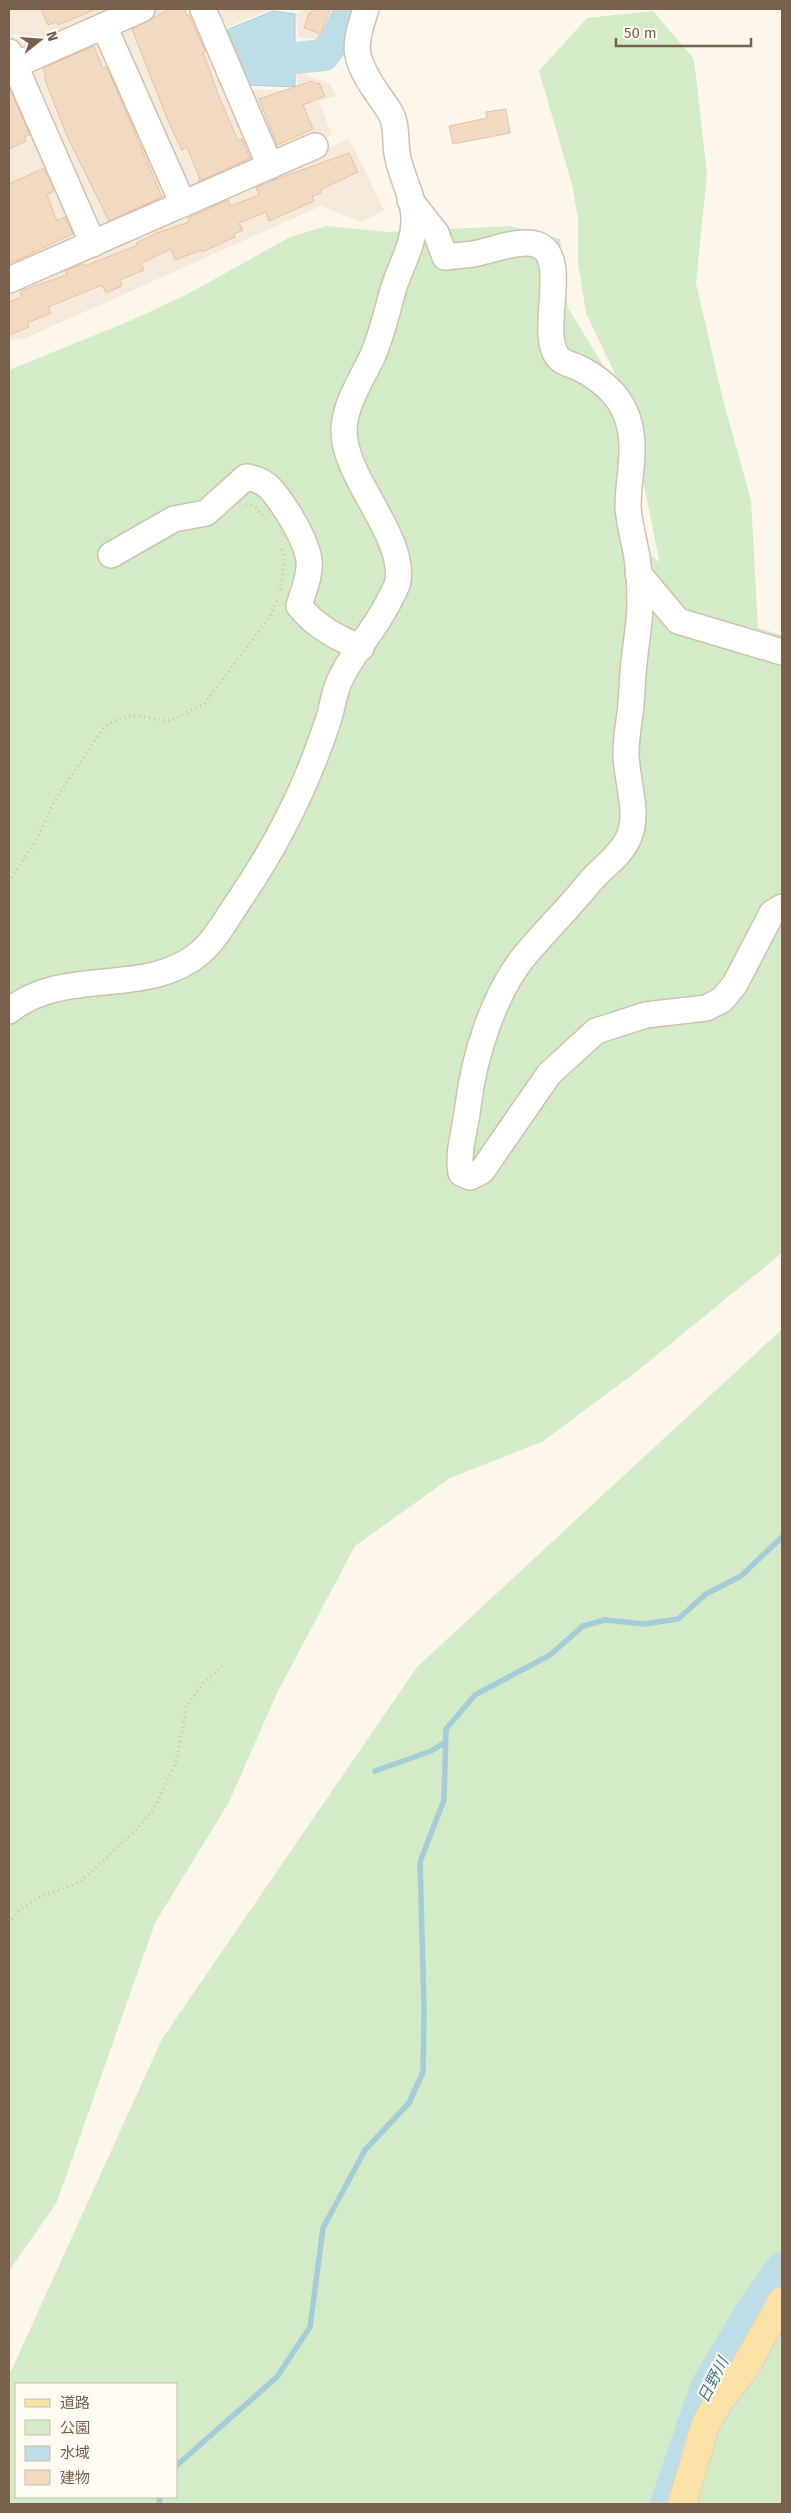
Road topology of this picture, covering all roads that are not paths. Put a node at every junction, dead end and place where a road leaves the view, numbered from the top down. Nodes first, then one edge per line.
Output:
1 (142, 9) edge
2 (203, 9) edge
3 (366, 9) edge
4 (104, 26) junction
5 (12, 59) edge
6 (315, 146) dead end
7 (270, 166) junction
8 (410, 200) junction
9 (183, 204) junction
10 (93, 244) junction
11 (9, 280) edge
12 (111, 555) dead end
13 (638, 573) junction
14 (361, 648) junction
15 (782, 652) edge
16 (782, 907) edge
17 (9, 1010) edge
18 (782, 2301) edge
19 (682, 2504) edge

1 - 4 street
2 - 7 street
3 - 8 street
4 - 5 street
4 - 9 street
5 - 10 street
6 - 7 street
7 - 9 street
8 - 13 street
8 - 14 street
9 - 10 street
10 - 11 street
12 - 14 street
13 - 15 street
13 - 16 street
14 - 17 street
18 - 19 main road

